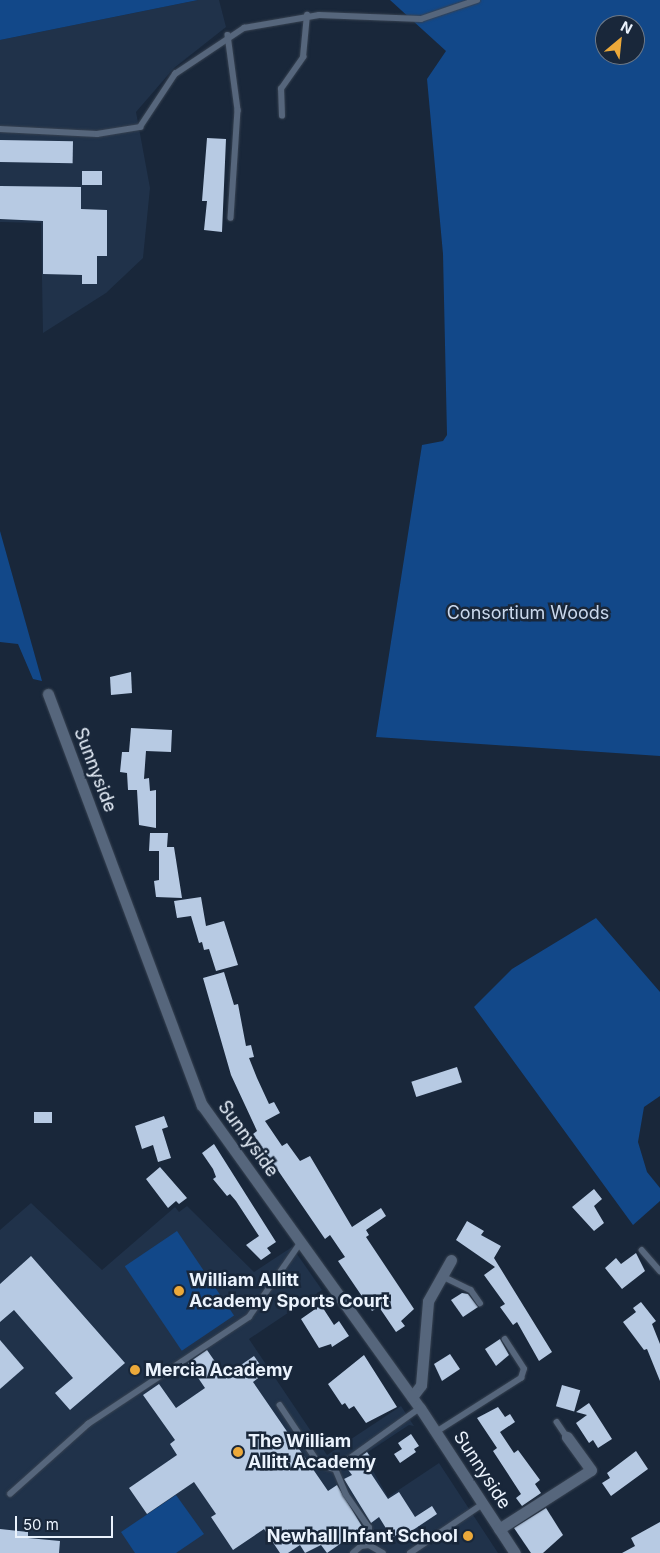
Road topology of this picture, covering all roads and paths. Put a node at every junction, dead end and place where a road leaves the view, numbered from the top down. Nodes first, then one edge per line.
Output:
1 (477, 0) edge
2 (307, 15) junction
3 (228, 35) junction
4 (282, 116) dead end
5 (0, 129) edge
6 (231, 218) dead end
7 (48, 694) dead end
8 (301, 1242) junction
9 (642, 1250) dead end
10 (451, 1260) dead end
11 (660, 1271) edge
12 (442, 1276) junction
13 (480, 1303) dead end
14 (505, 1340) dead end
15 (412, 1397) junction
16 (280, 1405) dead end
17 (420, 1408) junction
18 (557, 1422) dead end
19 (436, 1432) junction
20 (567, 1437) joint
21 (334, 1469) junction
22 (10, 1494) dead end
23 (483, 1504) junction
24 (499, 1529) junction
25 (369, 1545) junction
26 (353, 1553) edge
27 (383, 1553) edge
28 (410, 1553) edge
29 (516, 1553) edge

1 - 2 lane
2 - 3 lane
2 - 4 lane
3 - 5 lane
3 - 6 lane
7 - 8 street, Sunnyside
8 - 15 street, Sunnyside
8 - 22 lane
9 - 11 lane
10 - 12 street
12 - 13 lane
12 - 15 street
14 - 19 lane
15 - 17 street, Sunnyside
16 - 21 lane
17 - 19 street, Sunnyside
17 - 21 lane
18 - 20 lane
19 - 23 street, Sunnyside
20 - 24 street
21 - 25 lane
23 - 24 street, Sunnyside
23 - 28 lane
24 - 29 street, Sunnyside
25 - 26 lane
25 - 27 lane

